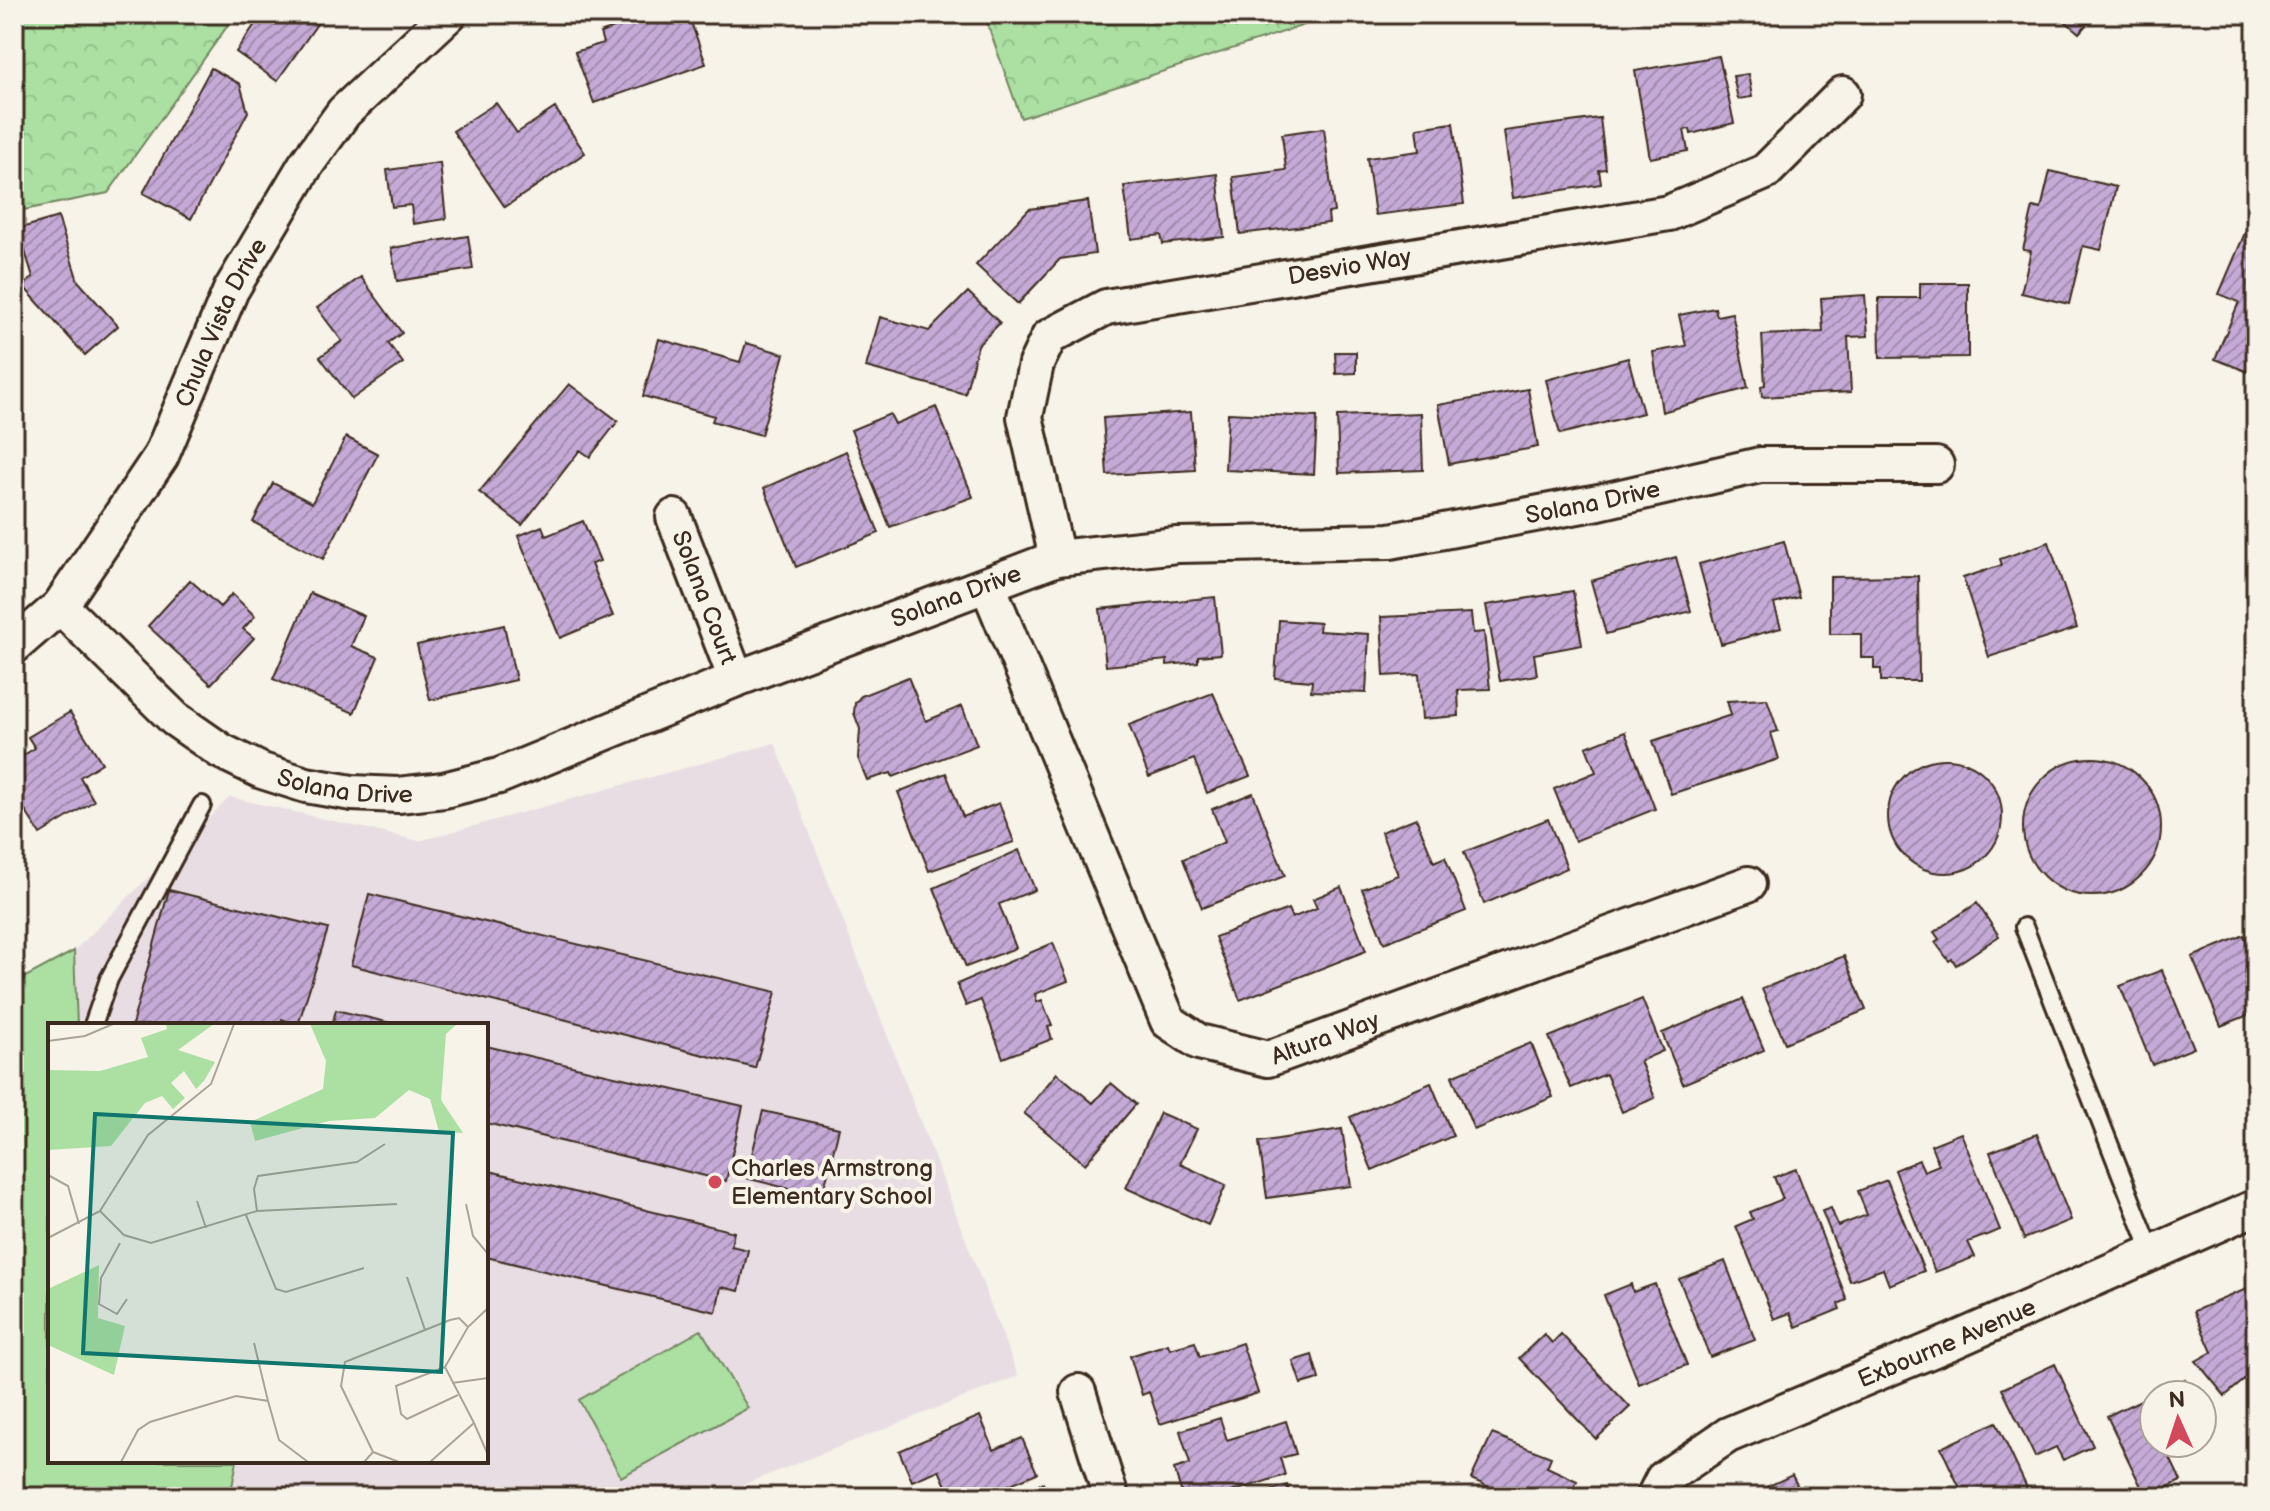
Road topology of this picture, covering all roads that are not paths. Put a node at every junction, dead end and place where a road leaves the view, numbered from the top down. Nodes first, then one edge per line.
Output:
1 (449, 14) edge
2 (1843, 94) dead end
3 (1936, 465) dead end
4 (674, 517) dead end
5 (1057, 558) junction
6 (988, 586) junction
7 (60, 606) junction
8 (14, 646) edge
9 (736, 679) junction
10 (202, 805) dead end
11 (1748, 884) dead end
12 (2024, 927) dead end
13 (94, 1023) edge
14 (2256, 1207) edge
15 (2152, 1253) junction
16 (1078, 1392) dead end
17 (1111, 1497) edge
18 (1654, 1497) edge

1 - 7 street, Chula Vista Drive
2 - 5 street, Desvio Way
3 - 5 street, Solana Drive
4 - 9 street, Solana Court
5 - 6 street, Solana Drive
6 - 9 street, Solana Drive
6 - 11 street, Altura Way
7 - 8 street, Chula Vista Drive
7 - 9 street, Solana Drive
10 - 13 lane
12 - 15 lane
14 - 15 street, Exbourne Avenue
15 - 18 street, Exbourne Avenue
16 - 17 street

